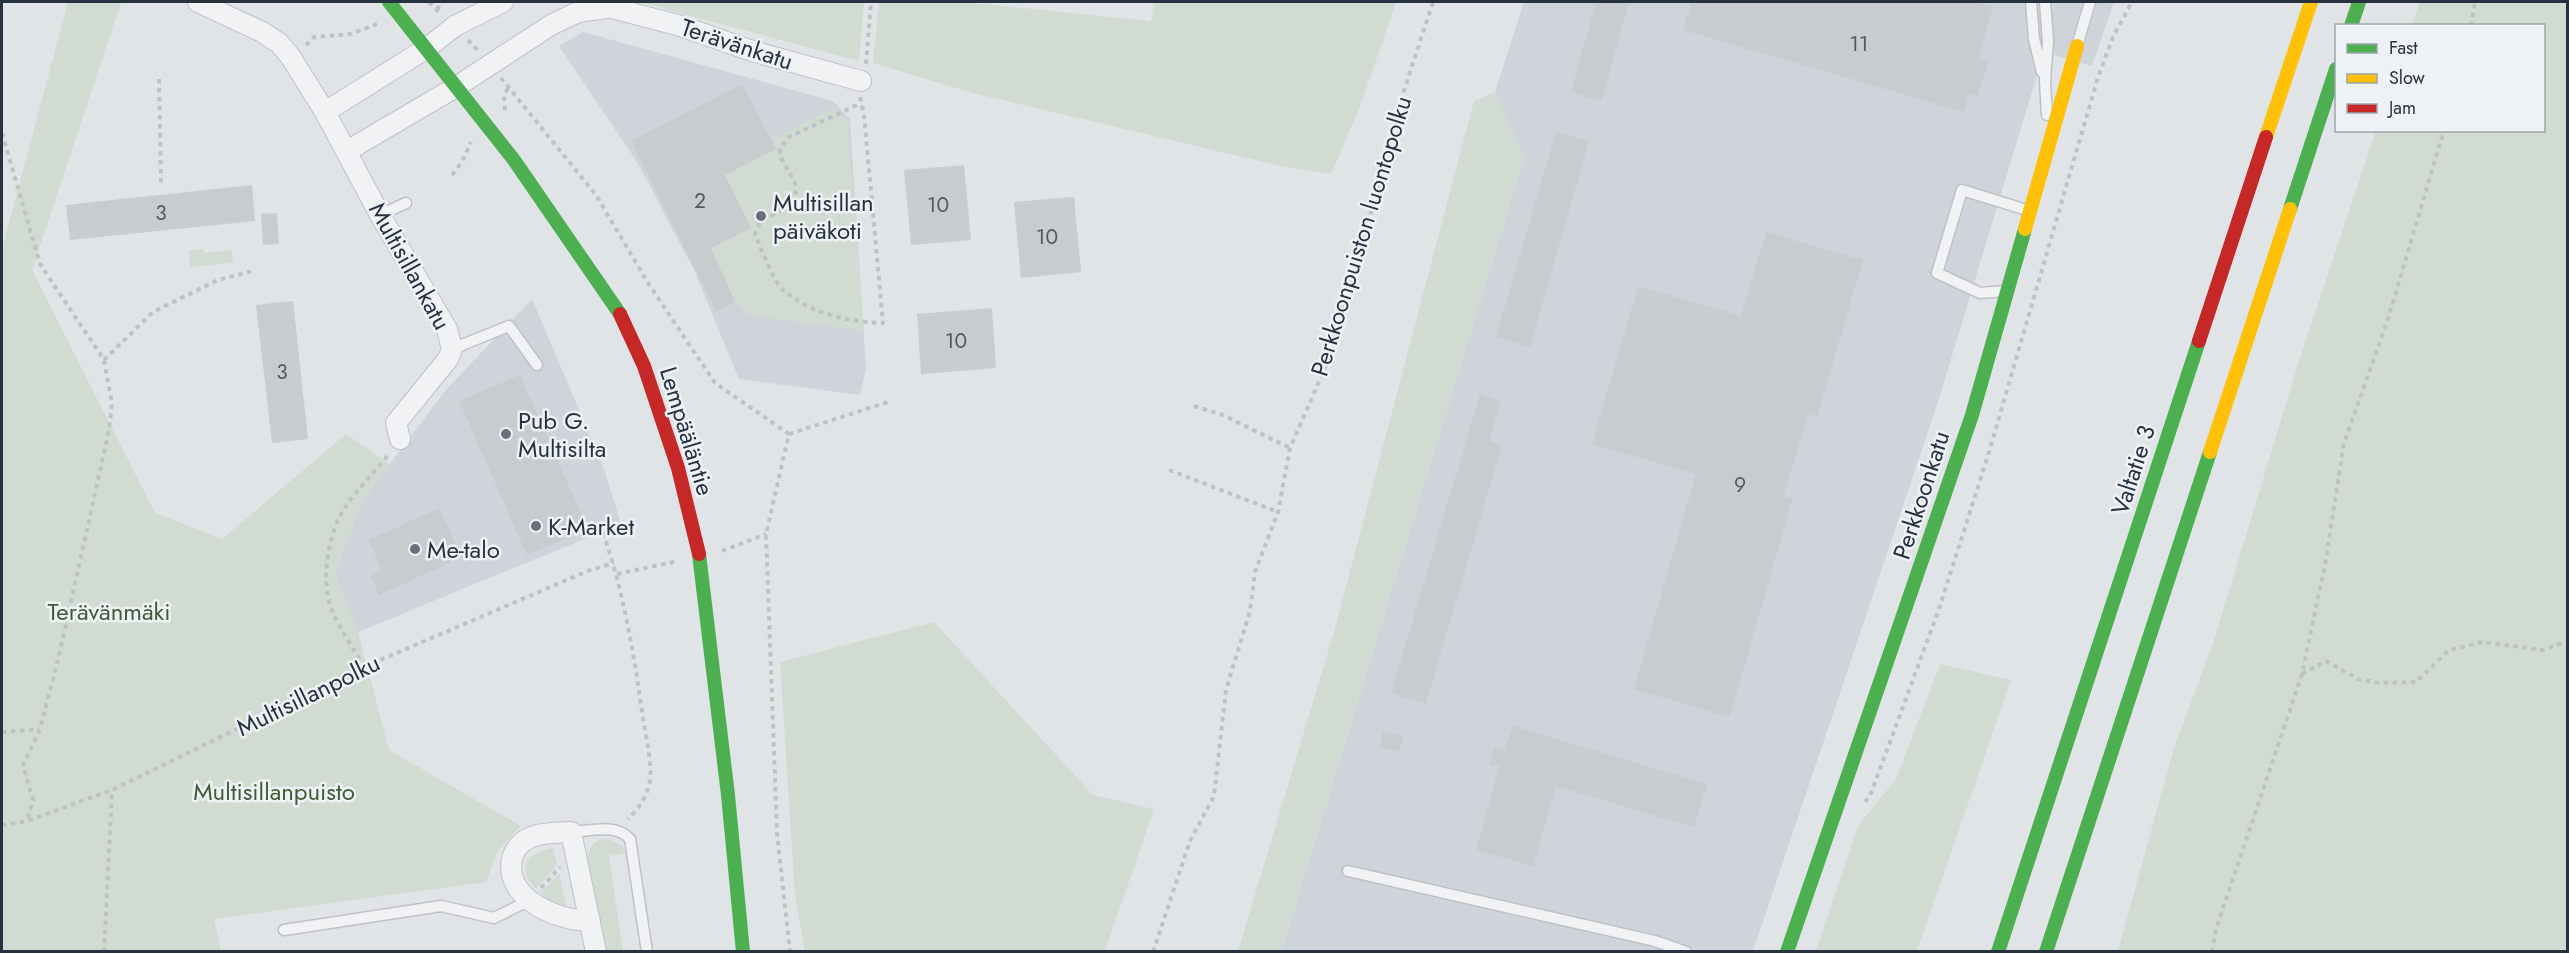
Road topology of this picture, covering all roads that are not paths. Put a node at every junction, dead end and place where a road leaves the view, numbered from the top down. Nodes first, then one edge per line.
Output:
1 (198, 2) edge
2 (389, 2) edge
3 (503, 2) edge
4 (580, 2) edge
5 (2031, 2) edge
6 (2045, 2) edge
7 (2090, 2) edge
8 (2311, 2) edge
9 (2358, 2) edge
10 (614, 7) junction
11 (2352, 24) edge
12 (2077, 46) joint
13 (427, 48) junction
14 (2335, 75) edge
15 (861, 81) road end
16 (2045, 81) junction
17 (456, 87) junction
18 (325, 112) junction
19 (2048, 145) junction
20 (347, 151) junction
21 (405, 203) dead end
22 (2030, 211) junction
23 (380, 215) junction
24 (2007, 291) junction
25 (452, 349) junction
26 (537, 365) dead end
27 (400, 439) road end
28 (572, 839) junction
29 (1348, 871) dead end
30 (530, 900) junction
31 (590, 921) junction
32 (284, 930) dead end
33 (596, 951) edge
34 (647, 951) edge
35 (743, 951) edge
36 (1686, 951) edge
37 (1787, 951) edge
38 (1998, 951) edge
39 (2046, 951) edge

1 - 18 street, Multisillankatu
2 - 13 main road, Lempääläntie
3 - 13 street
4 - 10 street, Terävänkatu
5 - 16 lane
6 - 16 lane
7 - 12 lane
8 - 38 main road, Valtatie 3
9 - 11 main road
10 - 15 street, Terävänkatu
10 - 17 street, Terävänkatu
12 - 19 main road, Perkkoonkatu
13 - 17 main road, Lempääläntie
13 - 18 street
14 - 39 main road
16 - 19 lane
17 - 20 street
17 - 35 main road, Lempääläntie
18 - 20 street, Multisillankatu
19 - 22 main road, Perkkoonkatu
20 - 23 street, Multisillankatu
21 - 23 lane
22 - 24 main road, Perkkoonkatu
22 - 24 lane
23 - 25 street, Multisillankatu
24 - 37 main road, Perkkoonkatu
25 - 26 lane
25 - 27 street, Multisillankatu
28 - 30 street
28 - 31 street
28 - 34 lane
29 - 36 lane
30 - 31 street
30 - 32 lane
31 - 33 street

